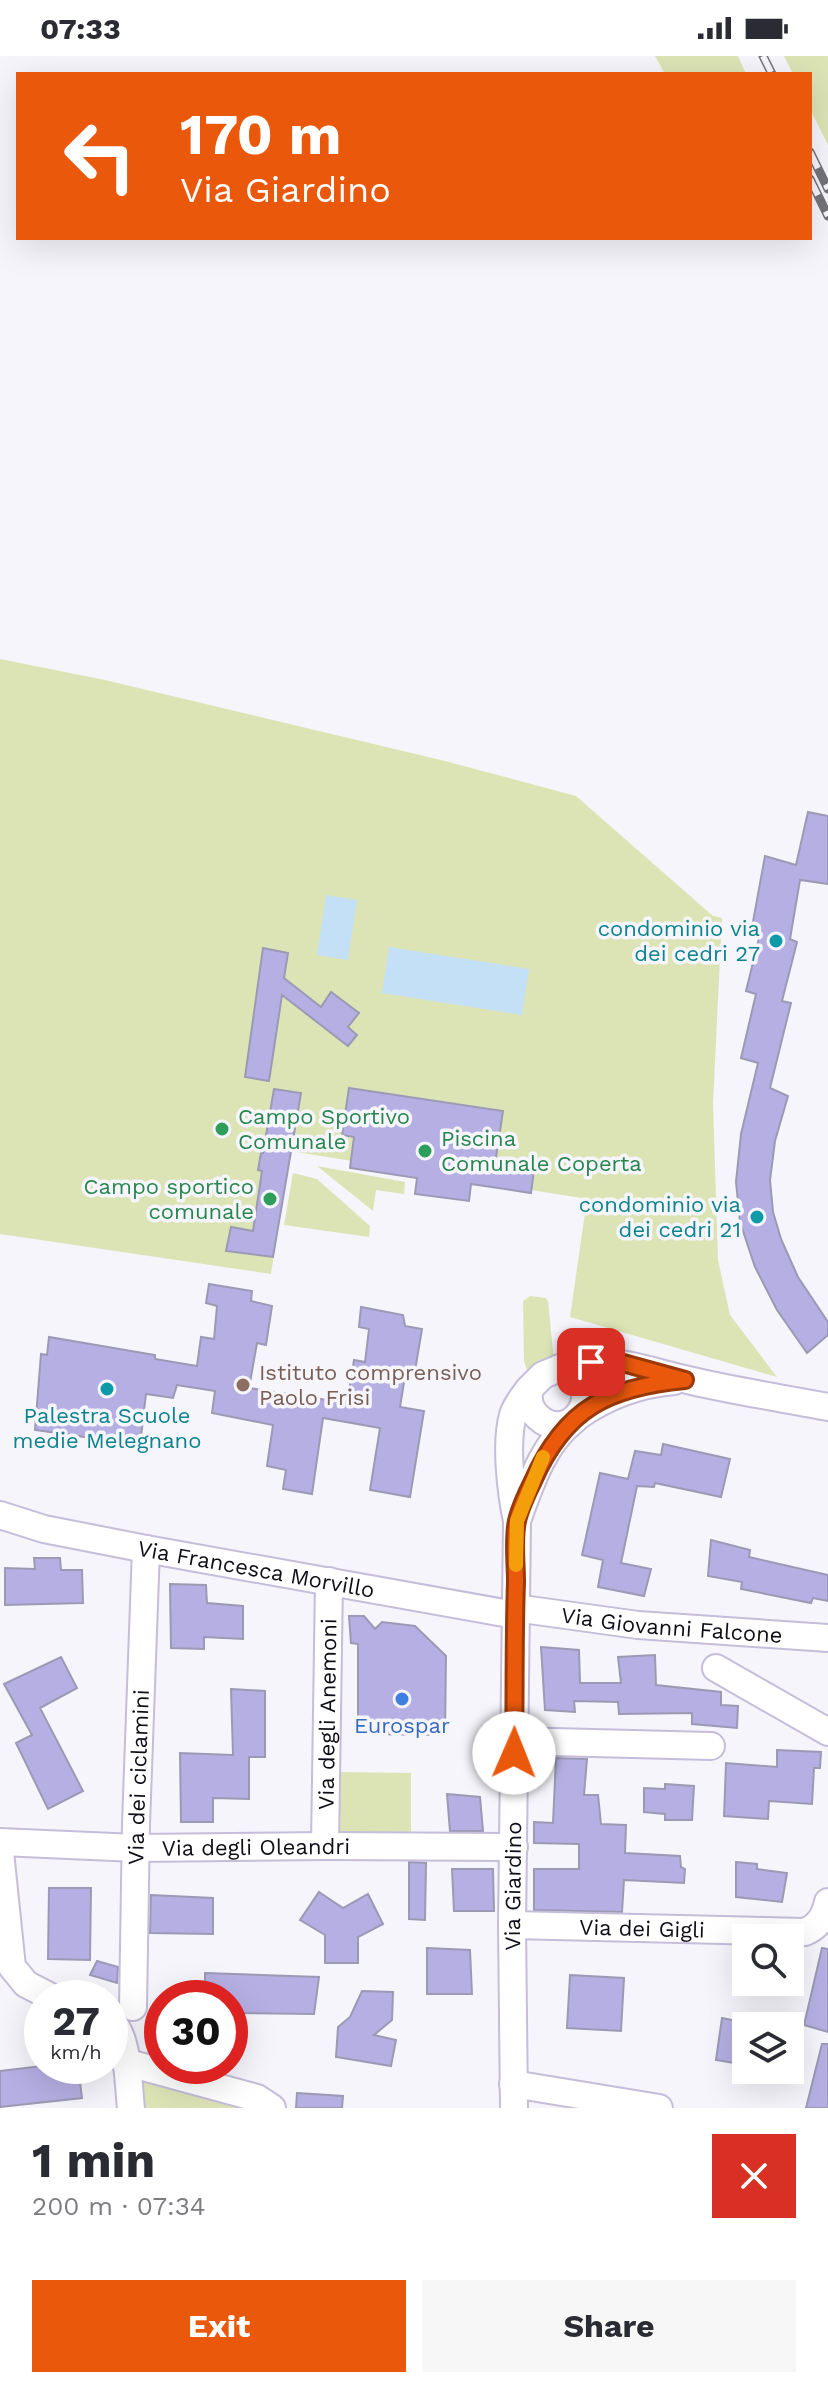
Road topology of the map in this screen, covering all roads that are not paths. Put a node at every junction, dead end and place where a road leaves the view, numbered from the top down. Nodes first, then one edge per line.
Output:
1 (560, 1368) junction
2 (685, 1380) junction
3 (529, 1389) junction
4 (828, 1407) edge
5 (576, 1418) junction
6 (0, 1515) edge
7 (517, 1521) junction
8 (146, 1549) junction
9 (329, 1581) junction
10 (515, 1612) junction
11 (828, 1638) edge
12 (716, 1668) dead end
13 (828, 1732) edge
14 (514, 1741) junction
15 (711, 1746) dead end
16 (0, 1842) edge
17 (325, 1846) junction
18 (514, 1847) junction
19 (136, 1848) junction
20 (0, 1852) edge
21 (822, 1914) edge
22 (512, 1925) junction
23 (24, 1982) edge
24 (133, 2007) dead end
25 (128, 2044) edge
26 (127, 2084) edge
27 (513, 2096) edge
28 (131, 2108) edge
29 (272, 2108) edge
30 (659, 2108) edge

1 - 2 street, Via Giardino
1 - 3 street, Via Giardino
1 - 5 street
2 - 4 street, Via Giardino
2 - 5 street, Via Giardino
3 - 5 street
3 - 7 street, Via Giardino
5 - 7 street, Via Giardino
6 - 8 street, Via Francesca Morvillo
7 - 10 street, Via Giardino
8 - 9 street, Via Francesca Morvillo
8 - 19 street, Via dei ciclamini
9 - 10 street, Via Francesca Morvillo
9 - 17 street, Via degli Anemoni
10 - 11 street, Via Giovanni Falcone
10 - 14 street, Via Giardino
12 - 13 street
14 - 15 street
14 - 18 street, Via Giardino
16 - 19 street, Via degli Oleandri
17 - 18 street, Via degli Oleandri
17 - 19 street, Via degli Oleandri
18 - 22 street, Via Giardino
19 - 24 street, Via dei ciclamini
20 - 23 street
21 - 22 street, Via dei Gigli
22 - 27 street, Via Giardino
25 - 29 street
26 - 28 street
27 - 30 street

